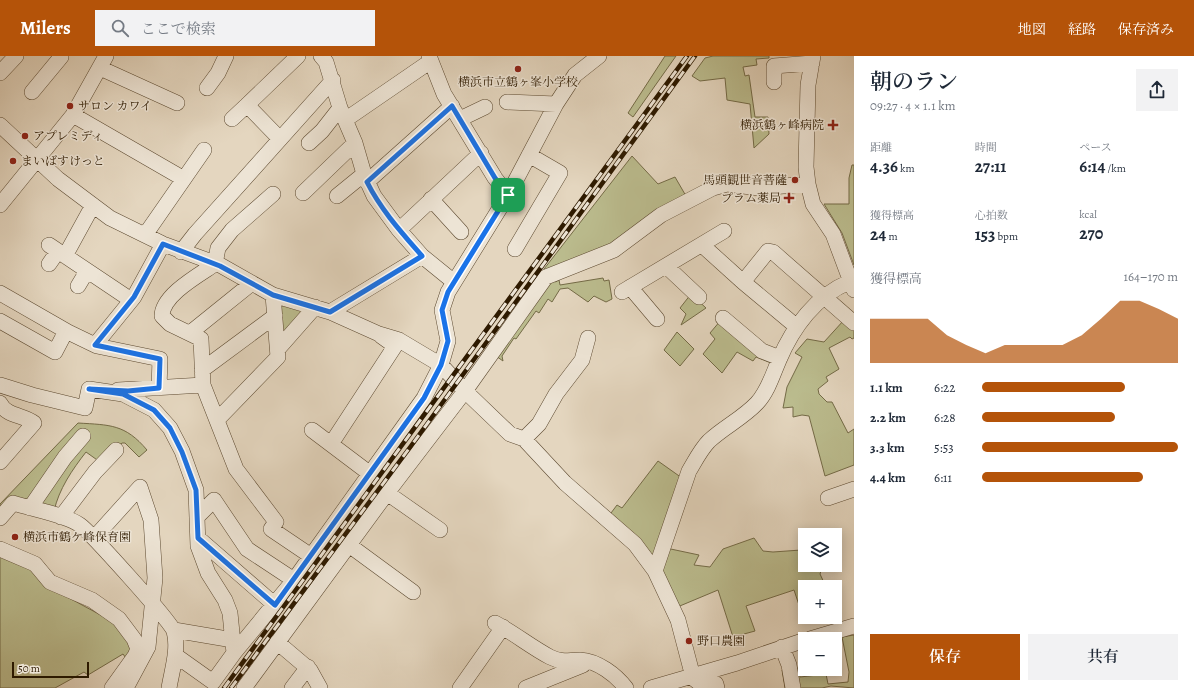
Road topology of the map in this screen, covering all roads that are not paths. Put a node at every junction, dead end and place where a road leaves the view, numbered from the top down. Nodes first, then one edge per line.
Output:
1 (16, 56) edge
2 (60, 56) edge
3 (226, 56) edge
4 (298, 56) edge
5 (599, 56) edge
6 (327, 58) edge
7 (428, 59) edge
8 (812, 60) edge
9 (103, 62) edge
10 (0, 73) edge
11 (332, 80) junction
12 (774, 82) dead end
13 (207, 88) dead end
14 (32, 92) dead end
15 (507, 102) dead end
16 (177, 103) dead end
17 (556, 104) junction
18 (247, 105) junction
19 (484, 107) dead end
20 (456, 112) junction
21 (342, 114) junction
22 (73, 115) junction
23 (232, 119) dead end
24 (2, 132) edge
25 (279, 138) junction
26 (309, 143) dead end
27 (355, 143) junction
28 (204, 150) dead end
29 (481, 153) junction
30 (529, 155) junction
31 (37, 160) junction
32 (366, 178) junction
33 (184, 179) junction
34 (808, 184) junction
35 (303, 193) dead end
36 (273, 194) dead end
37 (508, 195) junction
38 (337, 196) dead end
39 (431, 200) junction
40 (0, 205) edge
41 (93, 205) junction
42 (399, 230) junction
43 (724, 231) dead end
44 (461, 232) dead end
45 (145, 235) junction
46 (163, 244) junction
47 (702, 244) junction
48 (515, 249) dead end
49 (57, 251) junction
50 (181, 252) junction
51 (422, 256) junction
52 (49, 264) dead end
53 (214, 264) junction
54 (666, 266) junction
55 (87, 271) junction
56 (454, 282) junction
57 (743, 282) junction
58 (252, 283) junction
59 (78, 286) dead end
60 (852, 287) edge
61 (0, 293) edge
62 (273, 295) junction
63 (825, 296) junction
64 (699, 297) dead end
65 (131, 300) junction
66 (315, 307) junction
67 (330, 312) junction
68 (275, 316) junction
69 (723, 318) dead end
70 (657, 319) dead end
71 (0, 321) edge
72 (854, 323) edge
73 (797, 327) junction
74 (66, 331) junction
75 (190, 333) junction
76 (379, 334) junction
77 (588, 338) dead end
78 (95, 345) junction
79 (278, 353) junction
80 (780, 358) junction
81 (441, 365) junction
82 (202, 378) junction
83 (0, 384) edge
84 (159, 388) junction
85 (89, 389) junction
86 (465, 391) junction
87 (0, 403) edge
88 (217, 420) junction
89 (312, 430) dead end
90 (83, 436) dead end
91 (524, 439) junction
92 (331, 444) junction
93 (116, 450) dead end
94 (0, 462) edge
95 (369, 473) junction
96 (854, 489) edge
97 (387, 493) junction
98 (828, 498) dead end
99 (30, 508) junction
100 (61, 517) junction
101 (197, 517) junction
102 (0, 518) edge
103 (440, 530) dead end
104 (94, 538) junction
105 (198, 538) junction
106 (349, 545) junction
107 (0, 549) edge
108 (311, 556) junction
109 (655, 571) junction
110 (294, 580) junction
111 (413, 592) dead end
112 (152, 604) junction
113 (275, 605) junction
114 (854, 626) edge
115 (174, 630) junction
116 (834, 632) edge
117 (277, 642) junction
118 (798, 642) edge
119 (233, 647) junction
120 (782, 647) junction
121 (175, 655) junction
122 (139, 657) junction
123 (592, 662) junction
124 (308, 667) junction
125 (693, 677) junction
126 (246, 687) edge
127 (532, 687) edge
128 (112, 688) edge
129 (126, 688) edge
130 (169, 688) edge
131 (292, 688) edge
132 (320, 688) edge
133 (460, 688) edge
134 (626, 688) edge
135 (651, 688) edge
136 (717, 688) edge
137 (793, 688) edge

1 - 10 street
2 - 14 street
3 - 13 street
4 - 18 street
5 - 17 street
6 - 11 street
7 - 20 street
7 - 21 street
8 - 12 street
8 - 34 street
9 - 16 street
9 - 22 street
11 - 21 street
11 - 25 street
15 - 17 street
17 - 30 street
18 - 23 street
18 - 25 street
19 - 20 street
20 - 29 street
20 - 32 street
21 - 26 street
21 - 27 street
22 - 31 street
22 - 33 street
24 - 31 street
25 - 50 street
27 - 32 street
27 - 35 street
28 - 33 street
29 - 37 street
29 - 39 street
30 - 37 street
30 - 48 street
31 - 40 street
31 - 41 street
32 - 38 street
32 - 42 street
33 - 45 street
34 - 60 street
34 - 86 street
36 - 53 street
37 - 56 street
39 - 42 street
39 - 44 street
41 - 45 street
41 - 49 street
42 - 51 street
43 - 47 street
45 - 46 street
46 - 50 street
46 - 65 street
47 - 54 street
47 - 57 street
49 - 52 street
49 - 55 street
50 - 53 street
51 - 56 street
51 - 67 street
53 - 58 street
53 - 75 street
54 - 64 street
54 - 70 street
55 - 59 street
55 - 65 street
56 - 81 street
57 - 63 street
57 - 73 street
58 - 62 street
58 - 75 street
60 - 63 street
61 - 74 street
62 - 66 street
62 - 68 street
63 - 72 street
63 - 73 street
65 - 78 street
66 - 67 street
66 - 79 street
67 - 76 street
68 - 79 street
68 - 82 street
69 - 80 street
71 - 74 street
73 - 80 street
74 - 78 street
75 - 82 street
76 - 81 street
76 - 92 street
77 - 91 street
78 - 84 street
79 - 88 street
80 - 109 street
81 - 86 street
81 - 95 street
82 - 84 street
82 - 88 street
83 - 85 street
84 - 85 street
85 - 101 street
86 - 91 street
86 - 97 street
87 - 94 street
88 - 108 street
89 - 92 street
90 - 99 street
91 - 109 street
92 - 95 street
93 - 100 street
95 - 108 street
96 - 98 street
97 - 103 street
97 - 106 street
99 - 100 street
99 - 102 street
100 - 104 street
101 - 105 street
101 - 110 street
104 - 112 street
104 - 112 street
105 - 113 street
105 - 119 street
106 - 111 street
106 - 117 street
107 - 122 street
108 - 110 street
109 - 125 street
110 - 113 street
112 - 115 street
112 - 122 street
113 - 119 street
114 - 116 street
115 - 119 street
115 - 121 street
117 - 124 street
117 - 126 street
118 - 120 street
119 - 121 street
120 - 125 street
120 - 137 street
121 - 130 street
122 - 128 street
122 - 129 street
123 - 127 street
123 - 133 street
123 - 134 street
124 - 131 street
124 - 132 street
125 - 135 street
125 - 136 street

